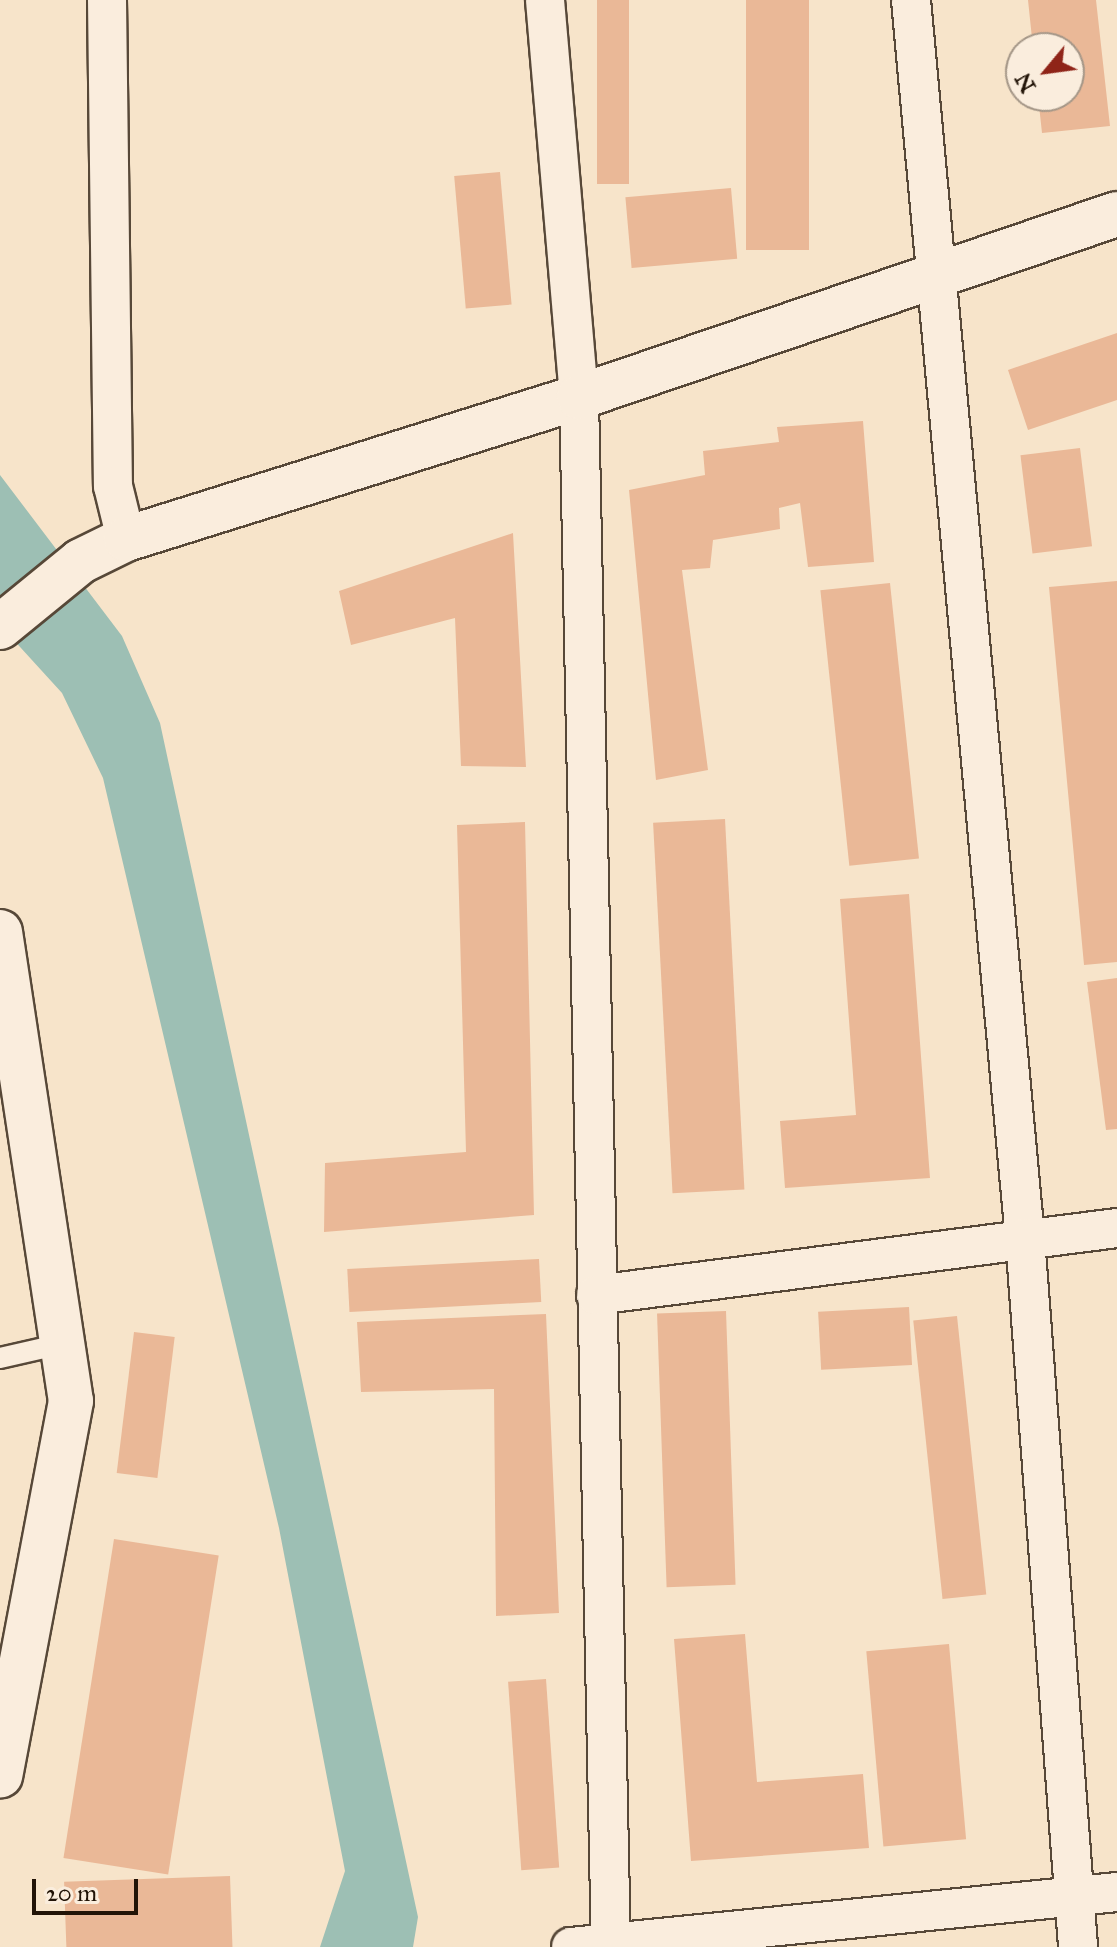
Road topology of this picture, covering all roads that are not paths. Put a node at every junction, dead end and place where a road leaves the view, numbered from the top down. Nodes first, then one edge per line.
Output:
1 (107, 0) edge
2 (545, 0) edge
3 (911, 0) edge
4 (1117, 214) edge
5 (935, 274) junction
6 (579, 397) junction
7 (126, 539) junction
8 (0, 627) edge
9 (0, 932) edge
10 (1117, 1228) edge
11 (1025, 1238) junction
12 (596, 1295) junction
13 (61, 1344) junction
14 (0, 1358) edge
15 (0, 1775) edge
16 (1117, 1892) edge
17 (1074, 1895) junction
18 (611, 1945) edge
19 (571, 1947) edge
20 (1078, 1947) edge

1 - 7 street
2 - 6 street
3 - 5 street
4 - 5 street
5 - 6 street
5 - 11 street
6 - 7 street
6 - 12 street
7 - 8 street
9 - 13 street
10 - 11 street
11 - 12 street
11 - 17 street
12 - 18 street
13 - 14 lane
13 - 15 street
16 - 17 street
17 - 18 street
17 - 20 street
18 - 19 street

